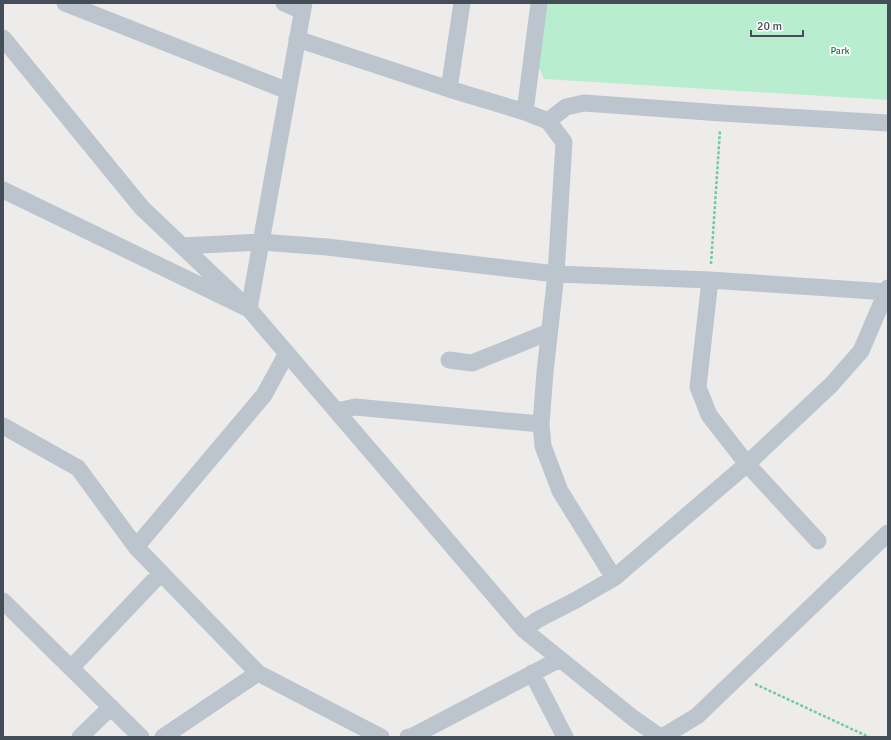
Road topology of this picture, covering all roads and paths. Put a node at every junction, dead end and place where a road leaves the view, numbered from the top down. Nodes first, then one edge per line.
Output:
1 (65, 3) edge
2 (284, 3) edge
3 (462, 3) edge
4 (539, 3) edge
5 (303, 7) edge
6 (3, 38) edge
7 (297, 39) junction
8 (449, 89) junction
9 (288, 91) junction
10 (525, 112) junction
11 (721, 113) junction
12 (548, 121) junction
13 (888, 123) edge
14 (5, 196) edge
15 (261, 242) junction
16 (182, 246) junction
17 (556, 274) junction
18 (710, 280) junction
19 (888, 288) edge
20 (888, 292) edge
21 (249, 309) junction
22 (549, 332) junction
23 (287, 353) junction
24 (449, 360) dead end
25 (337, 411) junction
26 (541, 424) junction
27 (3, 426) edge
28 (746, 464) junction
29 (888, 533) edge
30 (818, 541) dead end
31 (136, 547) junction
32 (161, 573) junction
33 (614, 578) junction
34 (3, 601) edge
35 (524, 630) junction
36 (560, 659) junction
37 (71, 668) junction
38 (532, 673) junction
39 (258, 674) junction
40 (738, 677) junction
41 (111, 708) junction
42 (80, 737) edge
43 (141, 737) edge
44 (162, 737) edge
45 (381, 737) edge
46 (408, 737) edge
47 (565, 737) edge
48 (661, 737) edge
49 (869, 737) edge

1 - 9 street
2 - 5 street
3 - 8 street
4 - 10 street
5 - 7 street
6 - 16 street
7 - 8 street
7 - 9 street
8 - 10 street
9 - 15 street
10 - 12 street
11 - 12 street
11 - 13 street
11 - 18 path
12 - 17 street
14 - 21 street
15 - 16 street
15 - 17 street
15 - 21 street
16 - 21 street
17 - 18 street
17 - 22 street
18 - 20 street
18 - 28 street
19 - 20 street
20 - 28 street
21 - 23 street
22 - 24 street
22 - 26 street
23 - 25 street
23 - 31 street
25 - 26 street
25 - 35 street
26 - 33 street
27 - 31 street
28 - 30 street
28 - 33 street
29 - 40 street
31 - 32 street
32 - 37 street
32 - 39 street
33 - 35 street
34 - 37 street
35 - 36 street
36 - 38 street
36 - 48 street
37 - 41 street
38 - 46 street
38 - 47 street
39 - 44 street
39 - 45 street
40 - 48 street
40 - 49 path
41 - 42 street
41 - 43 street

